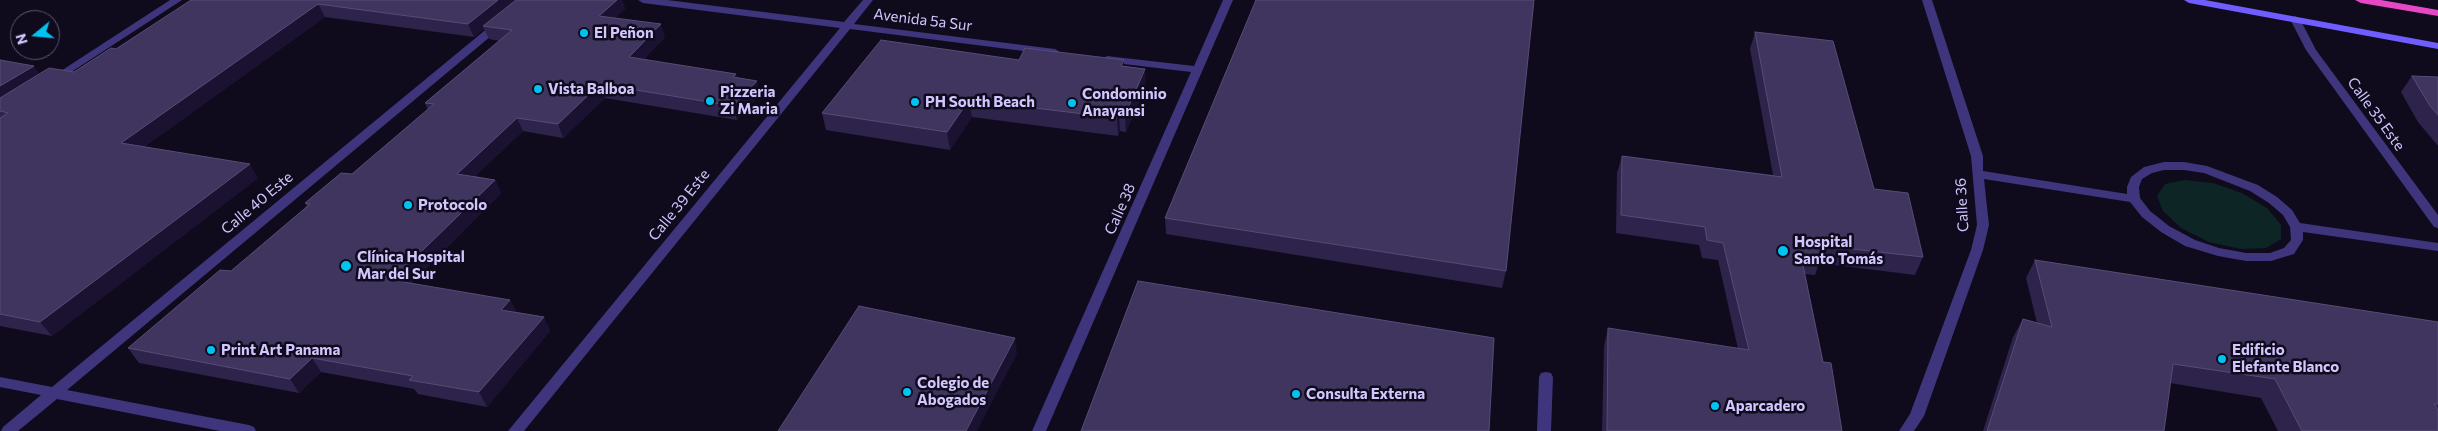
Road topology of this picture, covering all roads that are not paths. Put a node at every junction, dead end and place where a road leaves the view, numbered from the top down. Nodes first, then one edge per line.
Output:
1 (177, 0) edge
2 (643, 0) edge
3 (868, 0) edge
4 (1228, 0) edge
5 (1927, 0) edge
6 (2189, 0) edge
7 (2361, 0) edge
8 (2438, 14) edge
9 (506, 18) edge
10 (2295, 19) junction
11 (847, 26) junction
12 (2438, 46) edge
13 (1062, 53) edge
14 (1091, 57) edge
15 (1199, 70) junction
16 (45, 84) edge
17 (1977, 174) junction
18 (2134, 199) junction
19 (2438, 224) edge
20 (2296, 227) junction
21 (2438, 247) edge
22 (1546, 377) dead end
23 (0, 382) edge
24 (53, 394) junction
25 (8, 431) edge
26 (249, 431) edge
27 (515, 431) edge
28 (1039, 431) edge
29 (1544, 431) edge
30 (1906, 431) edge

1 - 16 street
2 - 11 street, Avenida 5a Sur
3 - 11 street, Calle 39 Este
4 - 15 street, Calle 38
5 - 17 street, Calle 36
6 - 10 main road
7 - 8 highway
9 - 24 street, Calle 40 Este
10 - 12 main road
10 - 19 street, Calle 35 Este
11 - 13 street, Avenida 5a Sur
11 - 27 street, Calle 39 Este
14 - 15 street
15 - 28 street, Calle 38
17 - 18 street
17 - 30 street, Calle 36
18 - 20 street
18 - 20 street
20 - 21 street
22 - 29 street
23 - 24 street
24 - 25 street, Calle 40 Este
24 - 26 street

